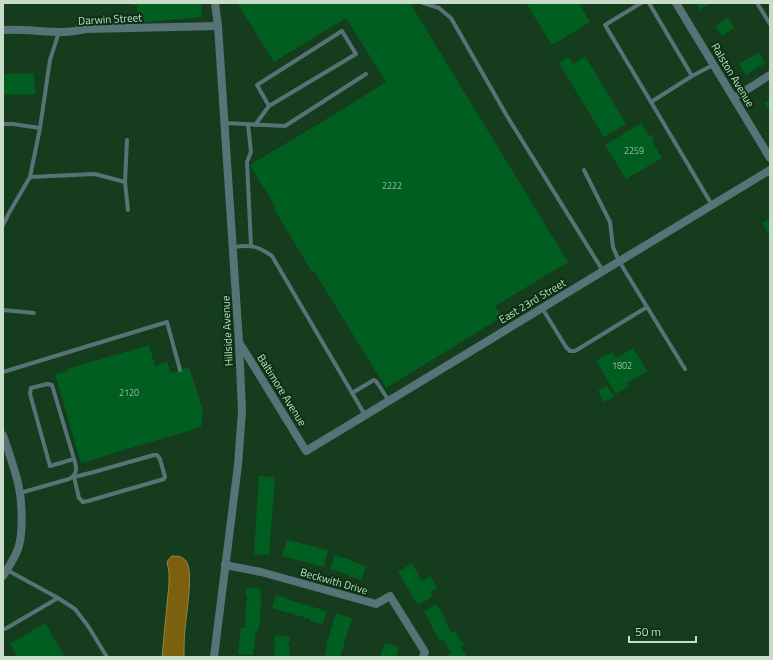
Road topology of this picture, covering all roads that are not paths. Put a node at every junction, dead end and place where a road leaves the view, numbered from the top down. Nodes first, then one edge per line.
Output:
1 (215, 3) edge
2 (423, 3) edge
3 (641, 3) edge
4 (649, 3) edge
5 (676, 3) edge
6 (757, 3) edge
7 (770, 24) edge
8 (218, 26) junction
9 (3, 30) edge
10 (59, 32) junction
11 (714, 65) junction
12 (366, 74) dead end
13 (770, 75) edge
14 (692, 76) junction
15 (734, 98) junction
16 (651, 102) junction
17 (269, 106) junction
18 (224, 123) junction
19 (3, 124) edge
20 (248, 124) junction
21 (255, 125) junction
22 (40, 128) junction
23 (127, 140) dead end
24 (770, 158) edge
25 (584, 170) dead end
26 (770, 170) edge
27 (30, 177) junction
28 (125, 182) junction
29 (713, 205) junction
30 (128, 210) dead end
31 (3, 225) edge
32 (232, 246) junction
33 (251, 246) junction
34 (619, 261) junction
35 (603, 271) junction
36 (647, 307) junction
37 (542, 308) junction
38 (3, 310) edge
39 (34, 313) dead end
40 (239, 342) junction
41 (685, 369) dead end
42 (180, 370) dead end
43 (3, 372) edge
44 (352, 393) junction
45 (389, 401) junction
46 (365, 415) junction
47 (3, 436) edge
48 (306, 451) joint
49 (74, 459) junction
50 (74, 477) junction
51 (20, 493) junction
52 (225, 565) junction
53 (5, 573) edge
54 (58, 598) junction
55 (5, 629) dead end
56 (106, 657) edge
57 (214, 657) edge
58 (423, 657) edge

1 - 8 street, Hillside Avenue
2 - 35 lane
3 - 16 lane
4 - 14 lane
5 - 11 street, Ralston Avenue
6 - 7 lane
8 - 10 street, Darwin Street
8 - 18 street, Hillside Avenue
9 - 10 street, Darwin Street
10 - 22 lane
11 - 14 lane
11 - 15 street, Ralston Avenue
12 - 21 lane
13 - 15 street
14 - 16 lane
15 - 24 street, Ralston Avenue
16 - 29 lane
17 - 17 lane
17 - 21 lane
18 - 20 lane
18 - 32 street, Hillside Avenue
19 - 22 lane
20 - 21 lane
20 - 33 lane
22 - 27 lane
23 - 28 lane
25 - 34 lane
26 - 29 street, East 23rd Street
27 - 28 lane
27 - 31 lane
28 - 30 lane
29 - 34 street, East 23rd Street
32 - 33 lane
32 - 40 street, Hillside Avenue
33 - 44 lane
34 - 35 street, East 23rd Street
34 - 36 lane
35 - 37 street, East 23rd Street
36 - 37 lane
36 - 41 lane
37 - 45 street, East 23rd Street
38 - 39 lane
40 - 48 street, Baltimore Avenue
40 - 52 street, Hillside Avenue
42 - 43 lane
44 - 45 lane
44 - 46 lane
45 - 46 street, East 23rd Street
46 - 48 street, East 23rd Street
47 - 51 street
49 - 49 lane
49 - 50 lane
50 - 50 lane
50 - 51 lane
51 - 53 street
52 - 57 street, Hillside Avenue
52 - 58 street, Beckwith Drive
53 - 54 lane
54 - 55 lane
54 - 56 lane

